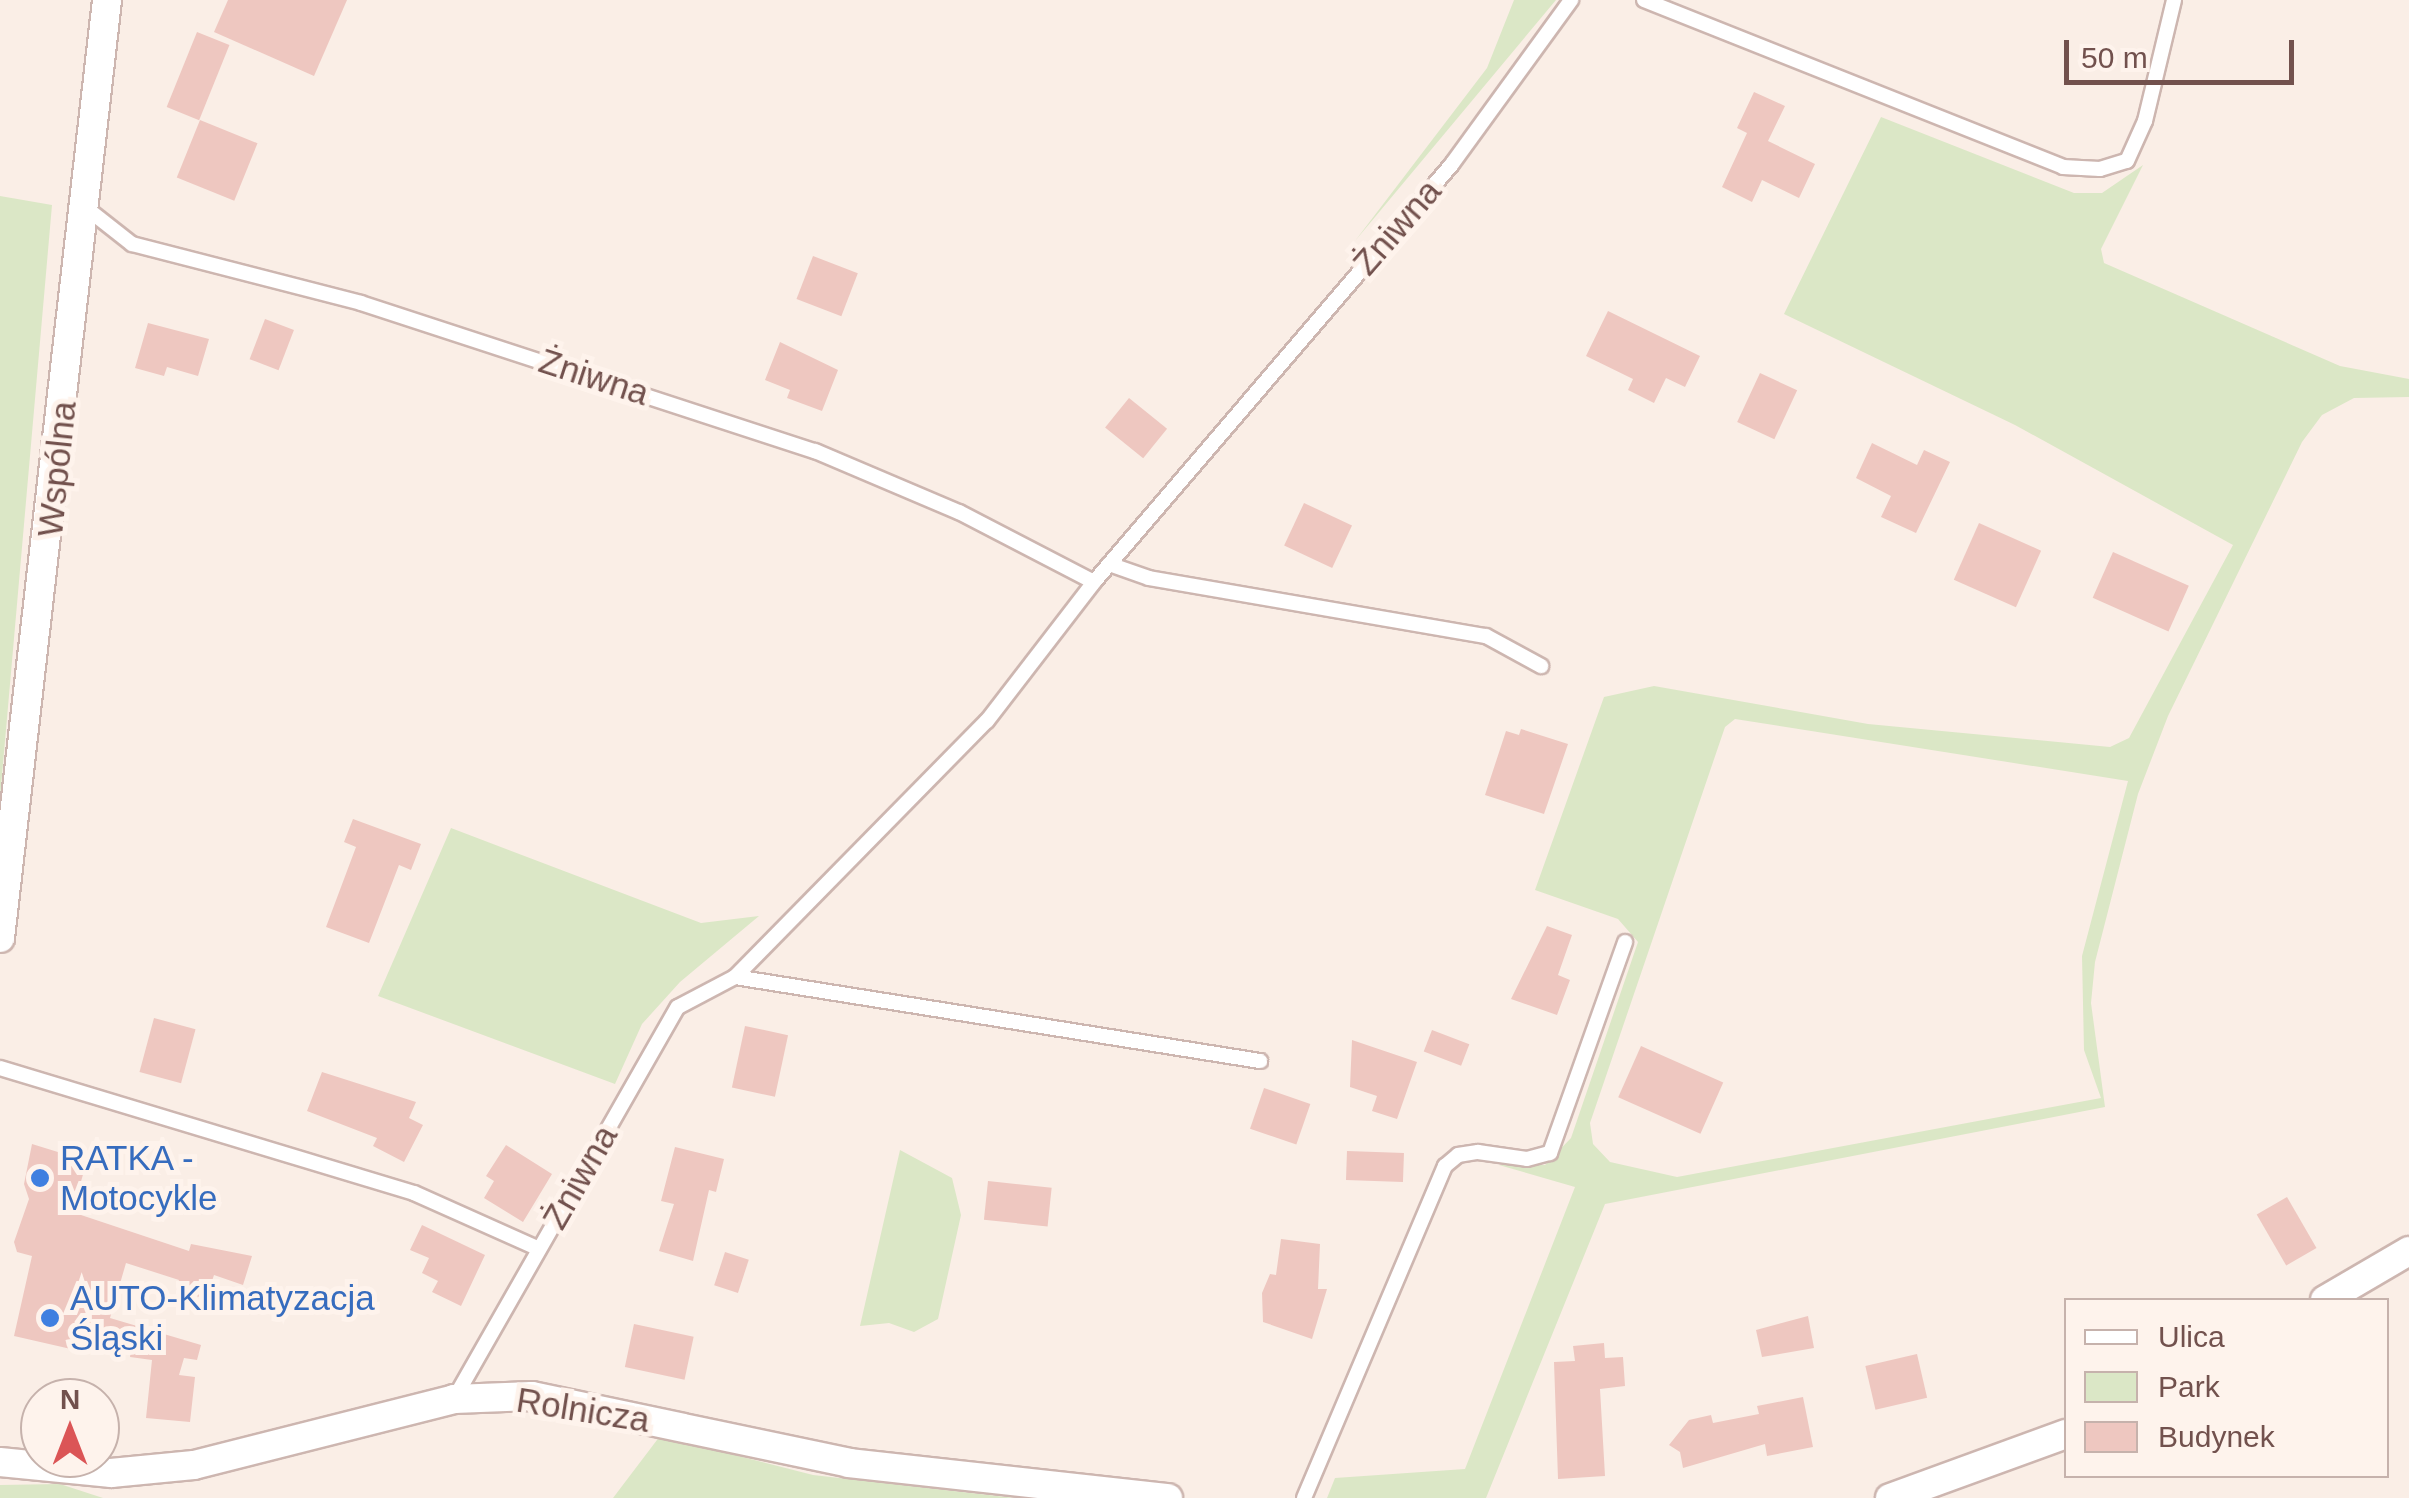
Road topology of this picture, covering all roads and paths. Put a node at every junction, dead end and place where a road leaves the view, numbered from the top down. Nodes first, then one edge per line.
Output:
1 (107, 0) edge
2 (1571, 0) edge
3 (1644, 0) edge
4 (2174, 0) edge
5 (85, 207) junction
6 (1109, 564) junction
7 (1094, 582) junction
8 (1541, 666) dead end
9 (0, 938) edge
10 (1625, 942) dead end
11 (735, 978) junction
12 (1260, 1061) dead end
13 (0, 1068) edge
14 (539, 1249) junction
15 (2409, 1251) edge
16 (2328, 1298) edge
17 (454, 1399) junction
18 (2064, 1435) edge
19 (0, 1462) edge
20 (1168, 1498) edge
21 (1304, 1498) edge
22 (1890, 1498) edge

1 - 5 street, Wspólna
2 - 6 lane, Żniwna
3 - 4 lane
5 - 7 lane, Żniwna
5 - 9 street, Wspólna
6 - 7 lane, Żniwna
6 - 8 lane
7 - 11 lane, Żniwna
10 - 21 lane
11 - 12 lane
11 - 14 lane, Żniwna
13 - 14 lane
14 - 17 lane, Żniwna
15 - 16 street
17 - 19 street, Rolnicza
17 - 20 street, Rolnicza
18 - 22 street

